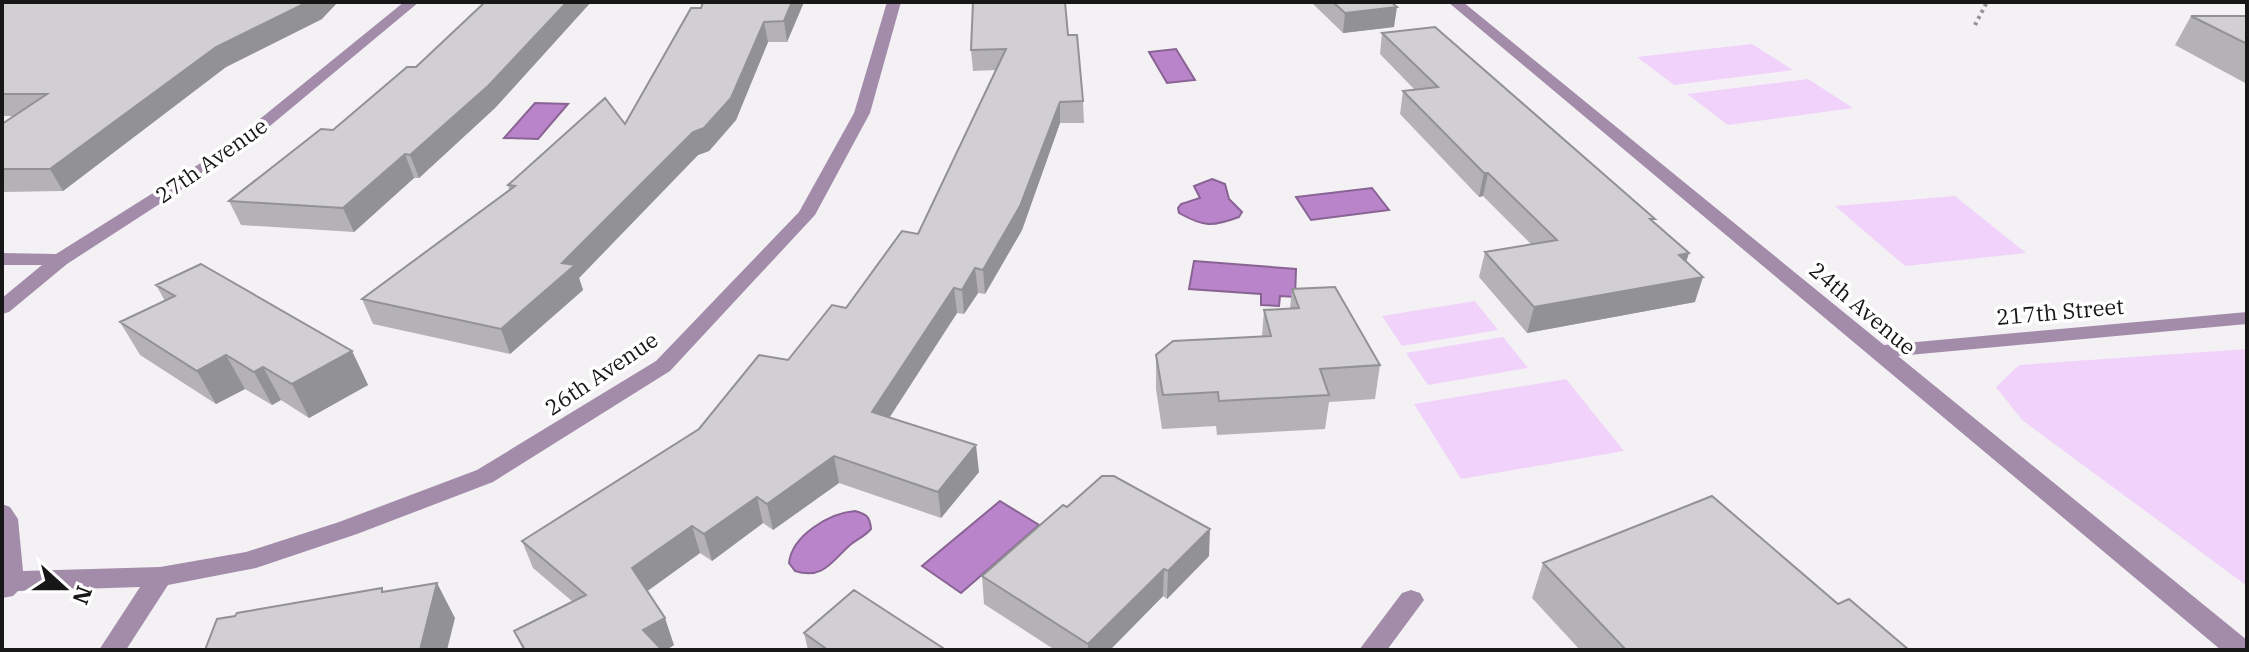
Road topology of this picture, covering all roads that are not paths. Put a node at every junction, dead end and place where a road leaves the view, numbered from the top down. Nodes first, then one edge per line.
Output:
1 (412, 2) edge
2 (894, 2) edge
3 (1455, 2) edge
4 (2, 259) edge
5 (60, 260) junction
6 (2, 308) edge
7 (2247, 318) edge
8 (1878, 352) junction
9 (2, 513) edge
10 (160, 577) junction
11 (5, 584) edge
12 (1411, 600) dead end
13 (112, 650) edge
14 (1372, 650) edge
15 (2240, 650) edge

1 - 5 street, 27th Avenue
2 - 10 street, 26th Avenue
3 - 8 street, 24th Avenue
4 - 5 street
5 - 6 street, 27th Avenue
7 - 8 street, 217th Street
8 - 15 street, 24th Avenue
9 - 11 street
10 - 11 street
10 - 13 street
12 - 14 street

